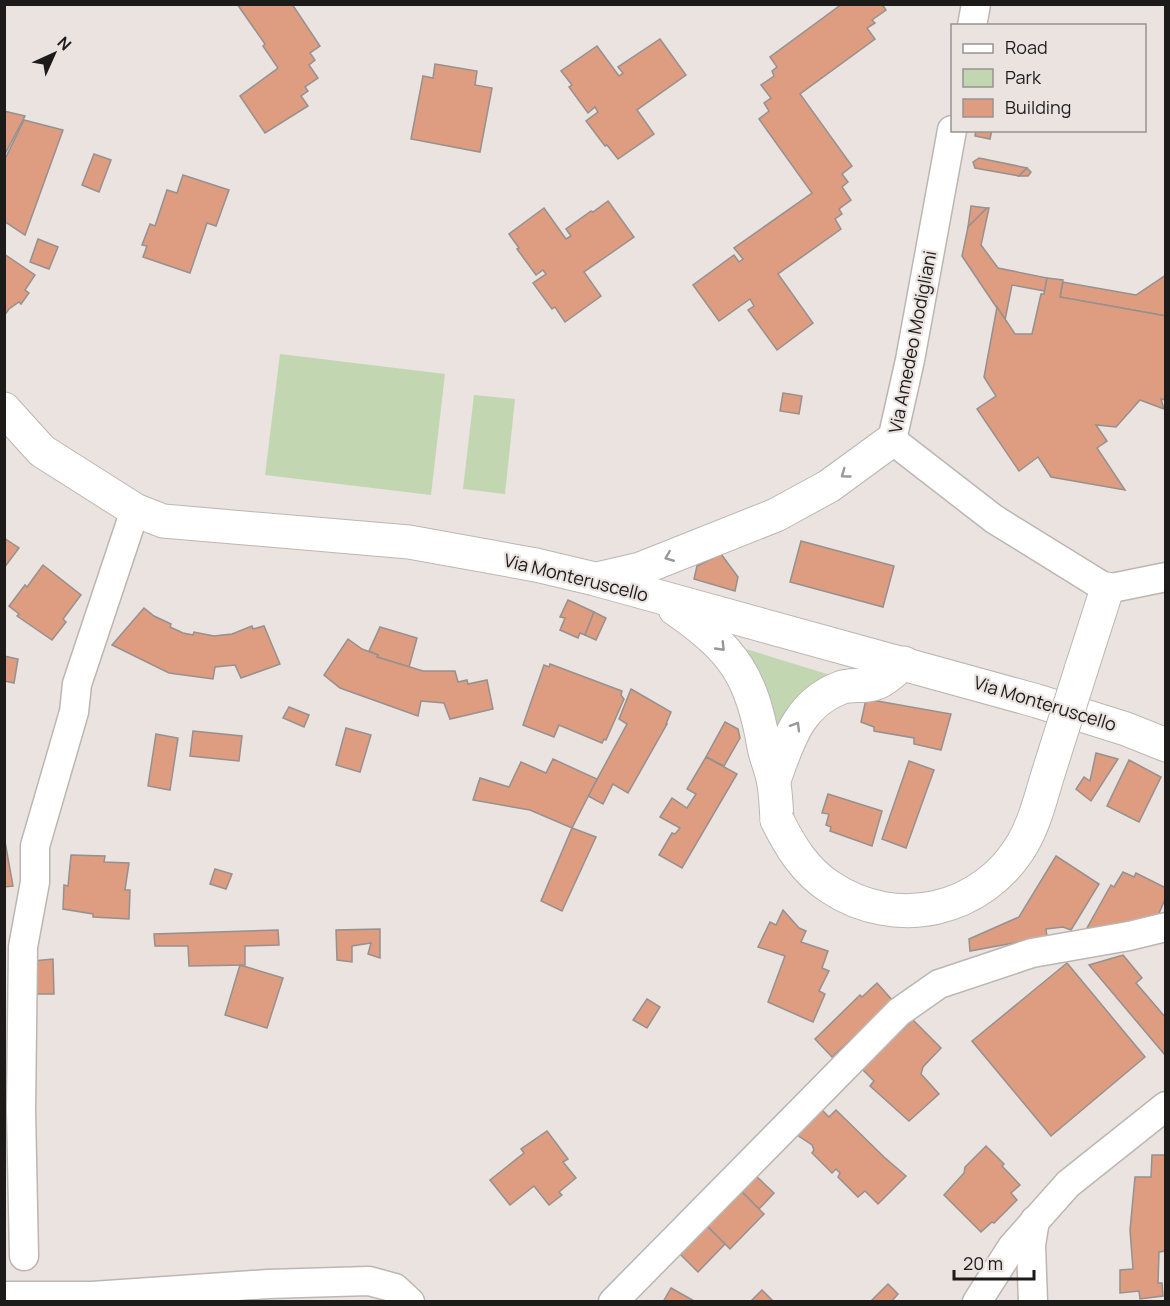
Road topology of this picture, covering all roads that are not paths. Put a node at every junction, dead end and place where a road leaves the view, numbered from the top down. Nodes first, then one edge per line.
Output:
1 (976, 4) edge
2 (972, 24) edge
3 (952, 132) edge
4 (4, 409) edge
5 (892, 440) junction
6 (135, 510) junction
7 (1166, 577) edge
8 (595, 579) junction
9 (1107, 589) junction
10 (658, 598) junction
11 (904, 663) junction
12 (1166, 745) edge
13 (774, 780) junction
14 (1166, 927) edge
15 (1166, 1106) edge
16 (1035, 1220) junction
17 (24, 1256) dead end
18 (266, 1293) edge
19 (4, 1296) edge
20 (410, 1302) edge
21 (613, 1302) edge
22 (977, 1302) edge
23 (1033, 1302) edge

1 - 2 street
3 - 5 street, Via Amedeo Modigliani
4 - 6 street, Via Monteruscello
5 -> 8 street
5 - 9 street, Via Amedeo Modigliani
6 - 8 street, Via Monteruscello
6 - 17 street
7 - 9 street
8 - 10 street, Via Monteruscello
9 - 13 street, bridge
10 - 11 street, Via Monteruscello
10 -> 13 street
11 - 12 street, Via Monteruscello
13 -> 11 street
14 - 21 street
15 - 16 street
16 - 22 street
16 - 23 street
18 - 19 street
18 - 20 street

